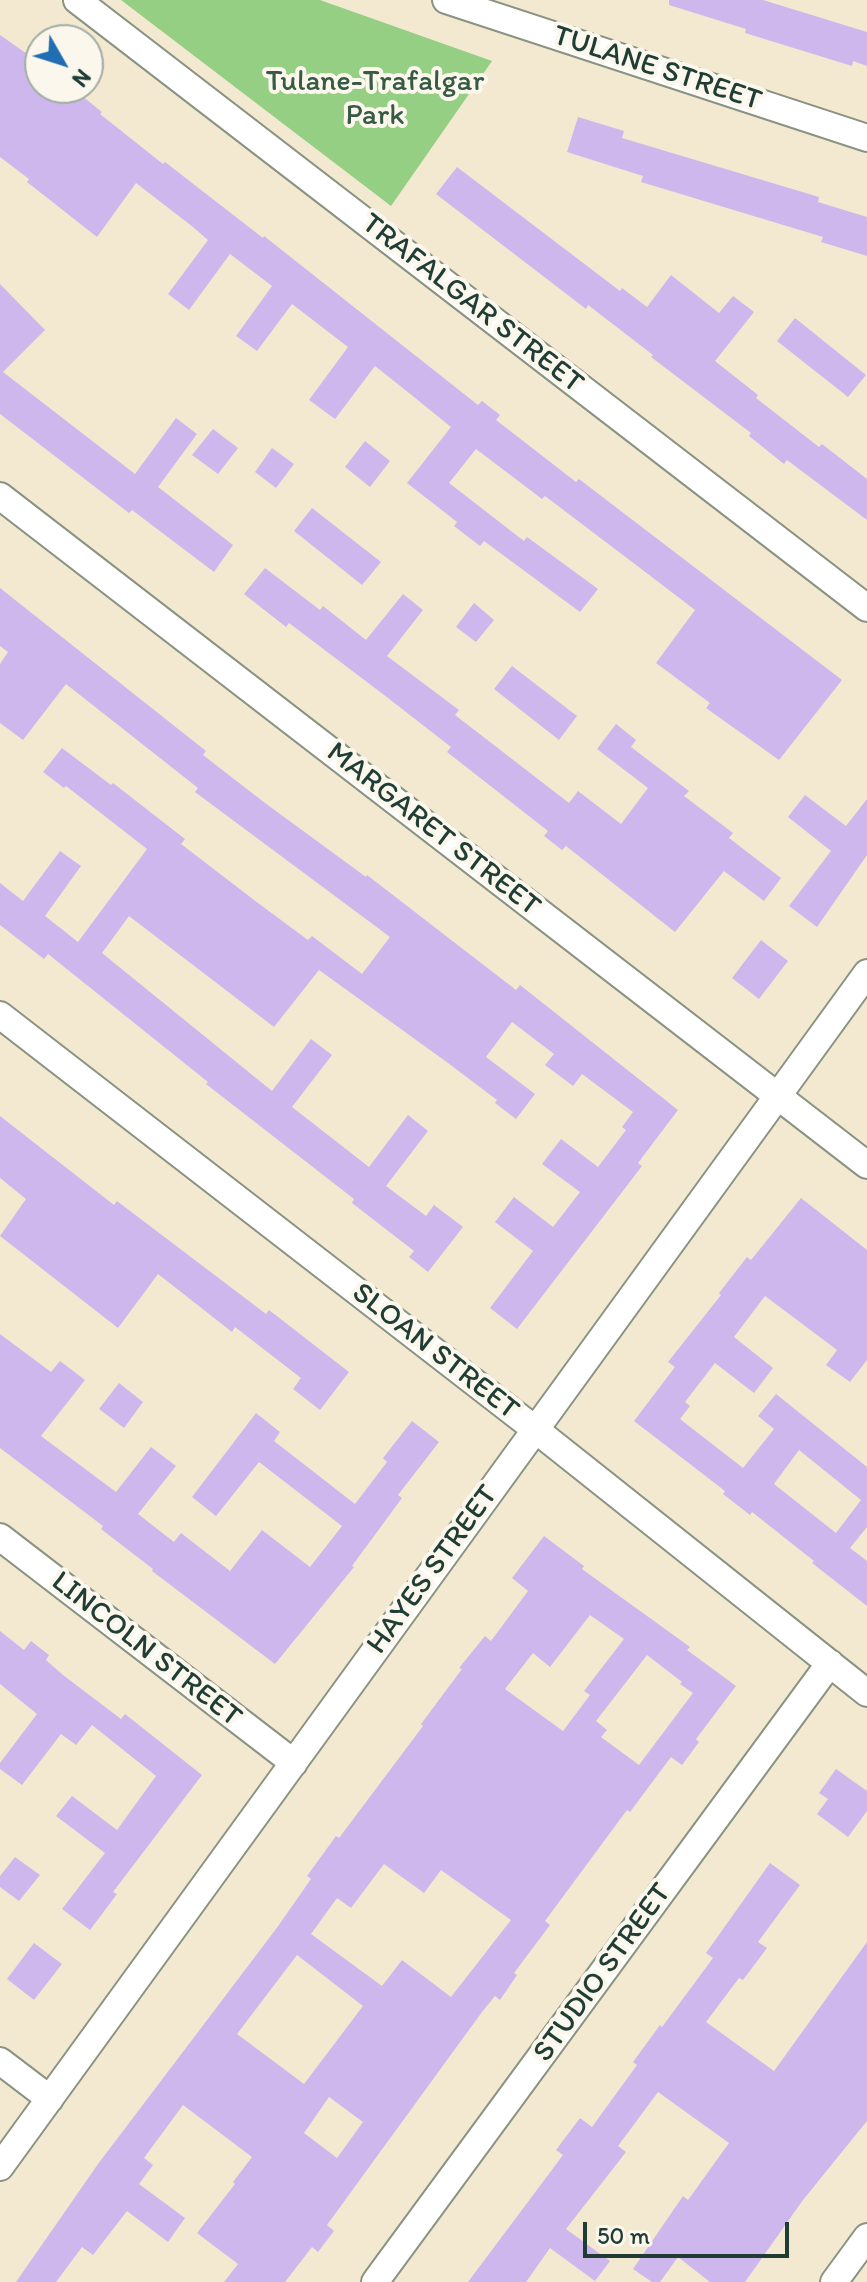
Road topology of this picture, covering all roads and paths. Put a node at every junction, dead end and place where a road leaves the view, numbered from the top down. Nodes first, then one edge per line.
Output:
1 (77, 0) edge
2 (446, 0) edge
3 (867, 138) edge
4 (0, 496) edge
5 (867, 608) edge
6 (867, 973) edge
7 (0, 1015) edge
8 (777, 1096) junction
9 (867, 1165) edge
10 (536, 1430) junction
11 (0, 1537) edge
12 (830, 1663) junction
13 (867, 1693) edge
14 (294, 1763) junction
15 (0, 2061) edge
16 (50, 2099) junction
17 (0, 2167) edge
18 (867, 2237) edge
19 (375, 2282) edge
20 (834, 2282) edge

1 - 5 street, TRAFALGAR STREET
2 - 3 street, TULANE STREET
4 - 8 street, MARGARET STREET
6 - 8 street, HAYES STREET
7 - 10 street, SLOAN STREET
8 - 9 street, MARGARET STREET
8 - 10 street, HAYES STREET
10 - 12 street, SLOAN STREET
10 - 14 street, HAYES STREET
11 - 14 street, LINCOLN STREET
12 - 13 street, SLOAN STREET
12 - 19 street, STUDIO STREET
14 - 16 street, HAYES STREET
15 - 16 street
16 - 17 street, HAYES STREET
18 - 20 street

